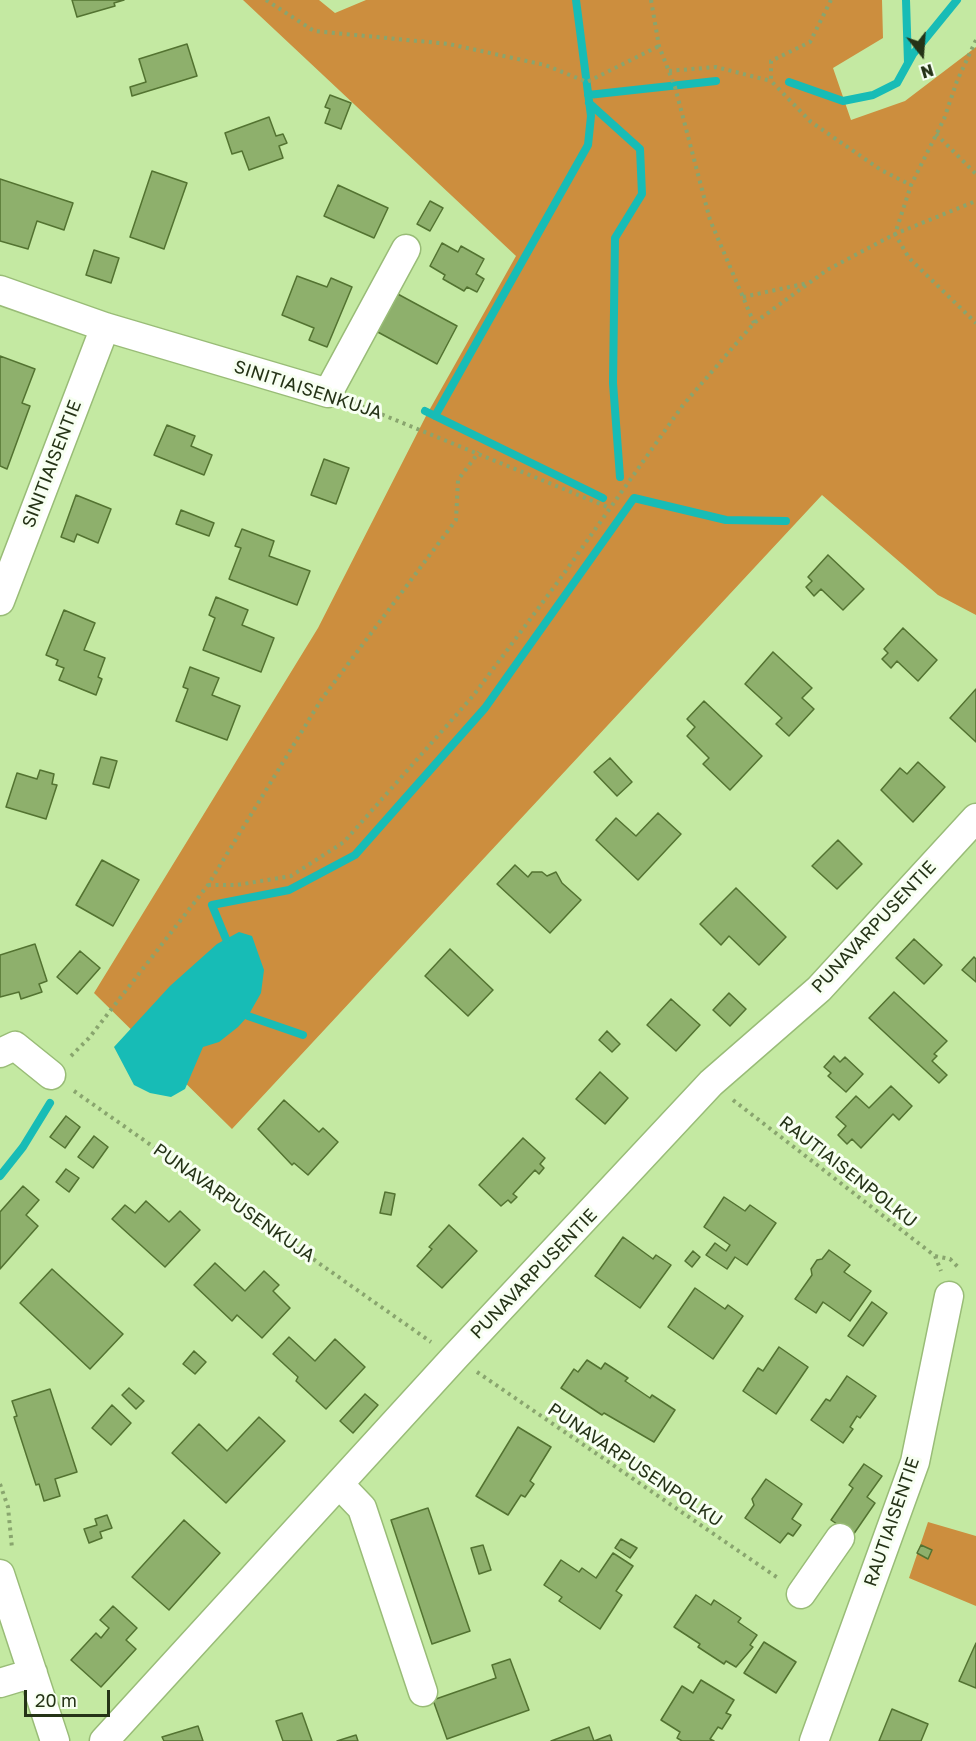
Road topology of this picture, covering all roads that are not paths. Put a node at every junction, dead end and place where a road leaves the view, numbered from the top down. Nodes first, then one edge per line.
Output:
1 (406, 249) dead end
2 (0, 290) edge
3 (105, 327) junction
4 (0, 601) edge
5 (976, 818) edge
6 (7, 1050) edge
7 (51, 1075) road end
8 (949, 1296) road end
9 (339, 1485) junction
10 (840, 1538) dead end
11 (0, 1574) edge
12 (801, 1594) road end
13 (33, 1673) junction
14 (0, 1683) edge
15 (423, 1692) dead end
16 (55, 1741) edge
17 (104, 1741) edge
18 (814, 1741) edge

1 - 3 street, SINITIAISENKUJA
2 - 3 street, SINITIAISENKUJA
3 - 4 street, SINITIAISENTIE
5 - 9 street, PUNAVARPUSENTIE
6 - 7 street
8 - 18 street, RAUTIAISENTIE
9 - 15 street
9 - 17 street, PUNAVARPUSENTIE
10 - 12 street
11 - 13 street
13 - 14 street
13 - 16 street

